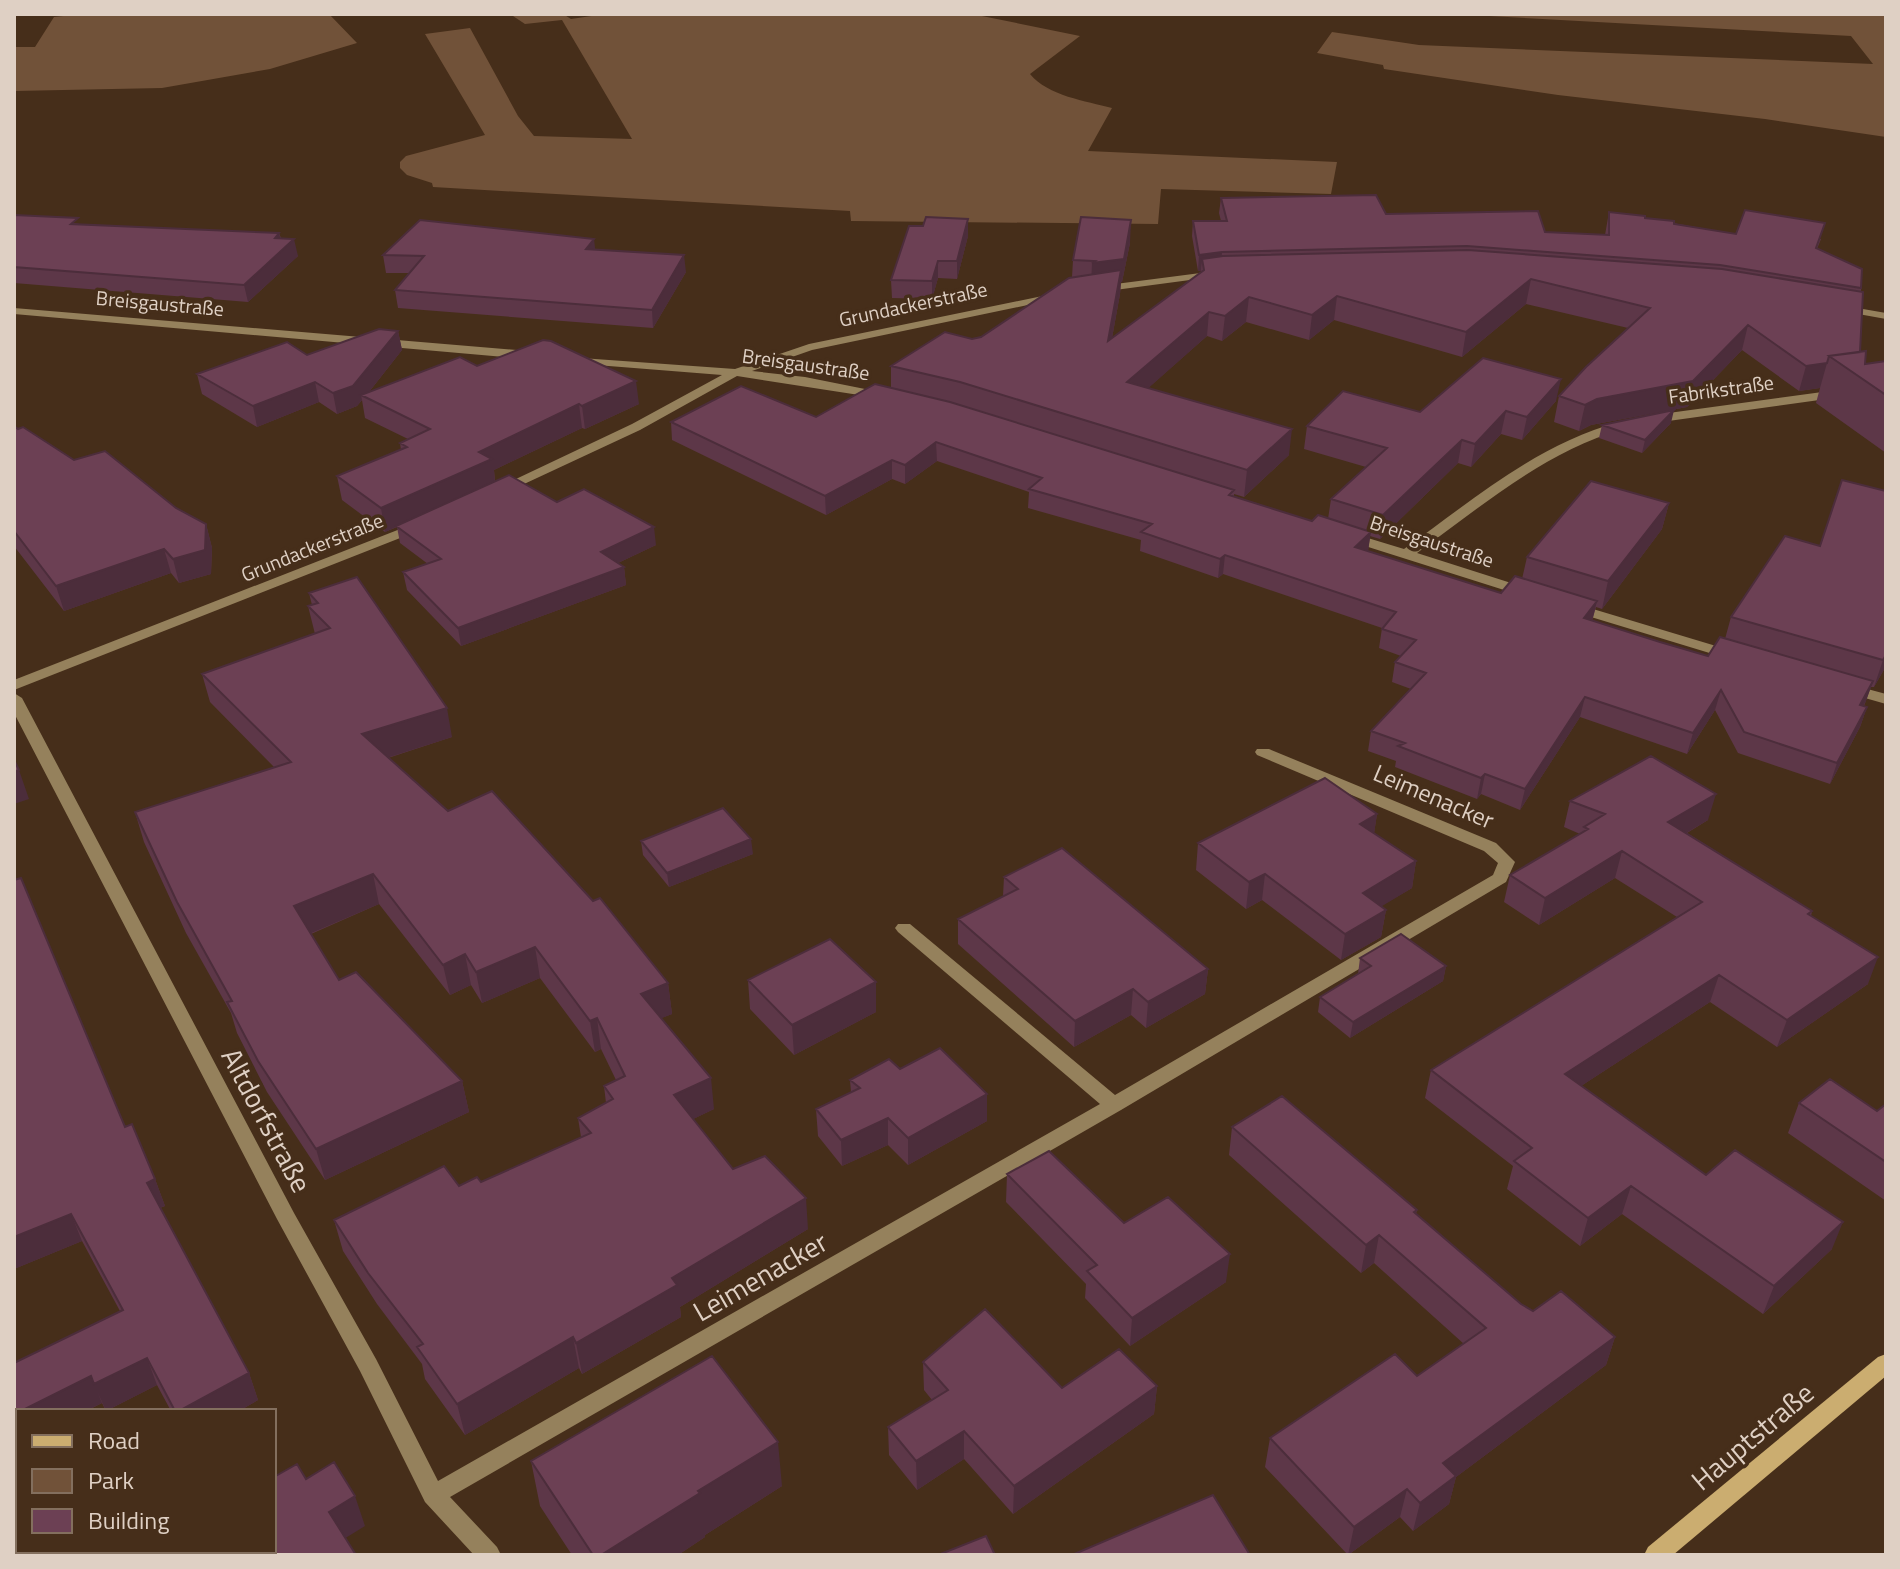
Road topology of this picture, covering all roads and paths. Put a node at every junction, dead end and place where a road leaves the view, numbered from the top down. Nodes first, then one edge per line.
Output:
1 (1221, 274) edge
2 (1091, 290) edge
3 (1076, 293) edge
4 (1833, 306) edge
5 (14, 311) edge
6 (1886, 316) edge
7 (548, 357) edge
8 (564, 358) edge
9 (734, 373) junction
10 (1850, 392) edge
11 (900, 400) edge
12 (491, 494) edge
13 (436, 518) edge
14 (1331, 531) edge
15 (1407, 554) junction
16 (1542, 597) edge
17 (1557, 602) edge
18 (1751, 660) edge
19 (14, 685) edge
20 (1838, 685) edge
21 (14, 698) edge
22 (1886, 699) edge
23 (1263, 752) dead end
24 (904, 928) dead end
25 (1114, 1105) junction
26 (1886, 1363) edge
27 (433, 1495) junction
28 (489, 1555) edge
29 (1656, 1555) edge

1 - 2 street
3 - 9 street, Grundackerstraße
4 - 6 street
5 - 7 street, Breisgaustraße
8 - 9 street, Breisgaustraße
9 - 11 street, Breisgaustraße
9 - 12 street, Grundackerstraße
10 - 15 street, Fabrikstraße
13 - 19 street, Grundackerstraße
14 - 15 street, Breisgaustraße
15 - 16 street, Breisgaustraße
17 - 18 street
20 - 22 street
21 - 27 street, Altdorfstraße
23 - 25 street, Leimenacker
24 - 25 street
25 - 27 street, Leimenacker
26 - 29 main road, Hauptstraße
27 - 28 street, Altdorfstraße

